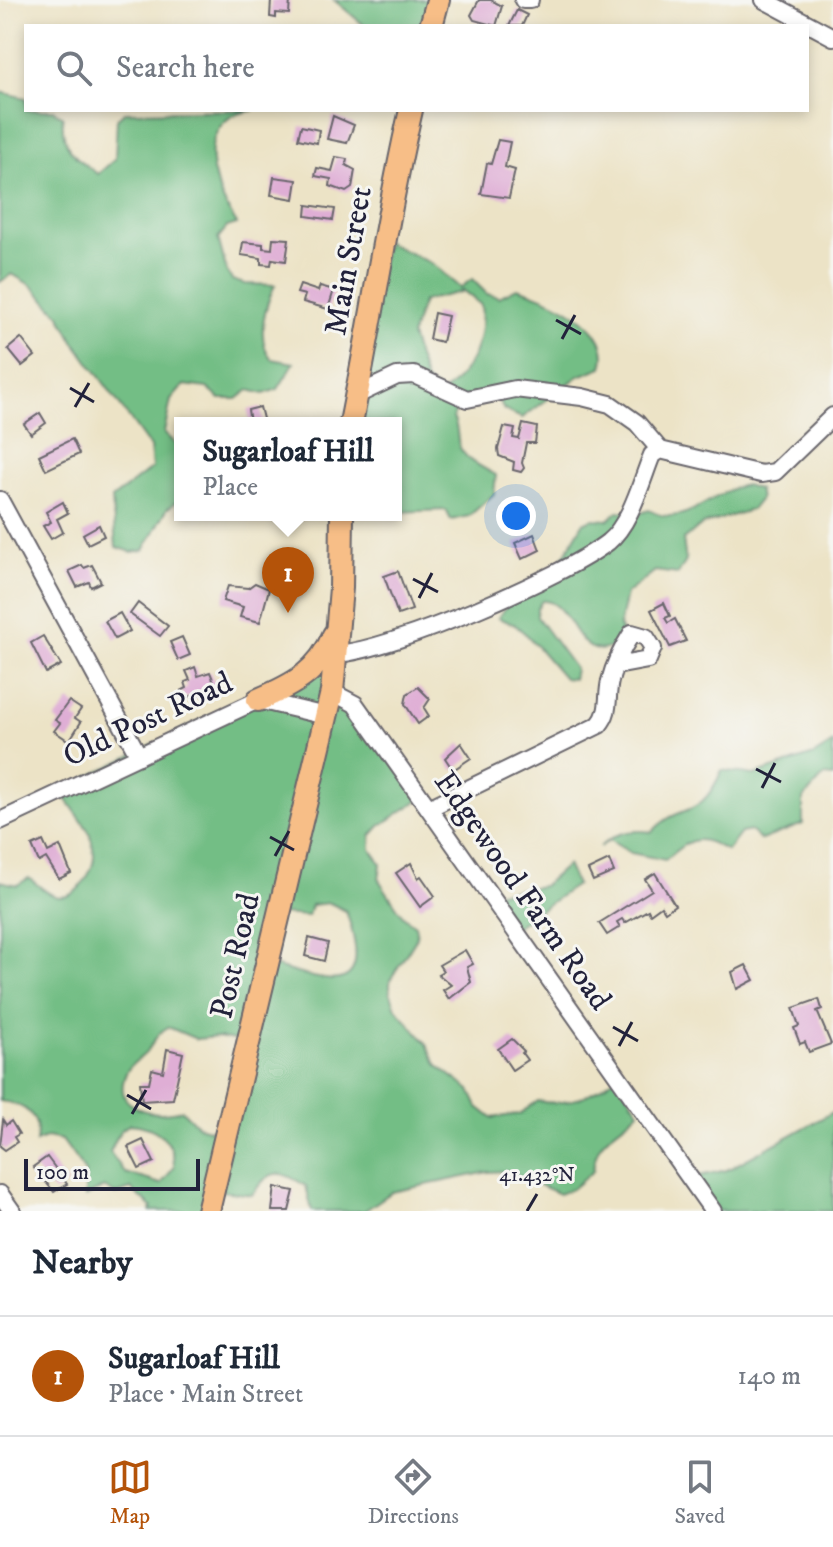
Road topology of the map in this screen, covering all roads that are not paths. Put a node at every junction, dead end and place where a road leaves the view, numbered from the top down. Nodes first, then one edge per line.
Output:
1 (438, 0) edge
2 (523, 0) edge
3 (530, 0) edge
4 (764, 0) edge
5 (432, 24) edge
6 (809, 24) edge
7 (809, 24) edge
8 (833, 37) edge
9 (411, 112) edge
10 (357, 395) junction
11 (833, 416) edge
12 (352, 417) edge
13 (660, 450) junction
14 (0, 500) edge
15 (342, 521) edge
16 (339, 623) junction
17 (337, 654) junction
18 (616, 666) dead end
19 (332, 692) junction
20 (258, 700) junction
21 (326, 716) junction
22 (139, 756) junction
23 (429, 808) junction
24 (0, 821) edge
25 (0, 1194) edge
26 (12, 1211) edge
27 (208, 1211) edge
28 (713, 1211) edge

1 - 5 main road
2 - 3 street
4 - 6 street
7 - 8 street
9 - 10 main road, Main Street
10 - 12 main road, Main Street
10 - 13 street
11 - 13 street
13 - 17 street
14 - 22 street
15 - 16 main road
16 - 17 main road
16 - 20 main road
17 - 19 main road
18 - 23 street
19 - 21 main road
19 - 23 street, Edgewood Farm Road
20 - 21 street, Old Post Road
20 - 22 street, Old Post Road
21 - 27 main road, Post Road
22 - 24 street, Old Post Road
23 - 28 street, Edgewood Farm Road
25 - 26 street

